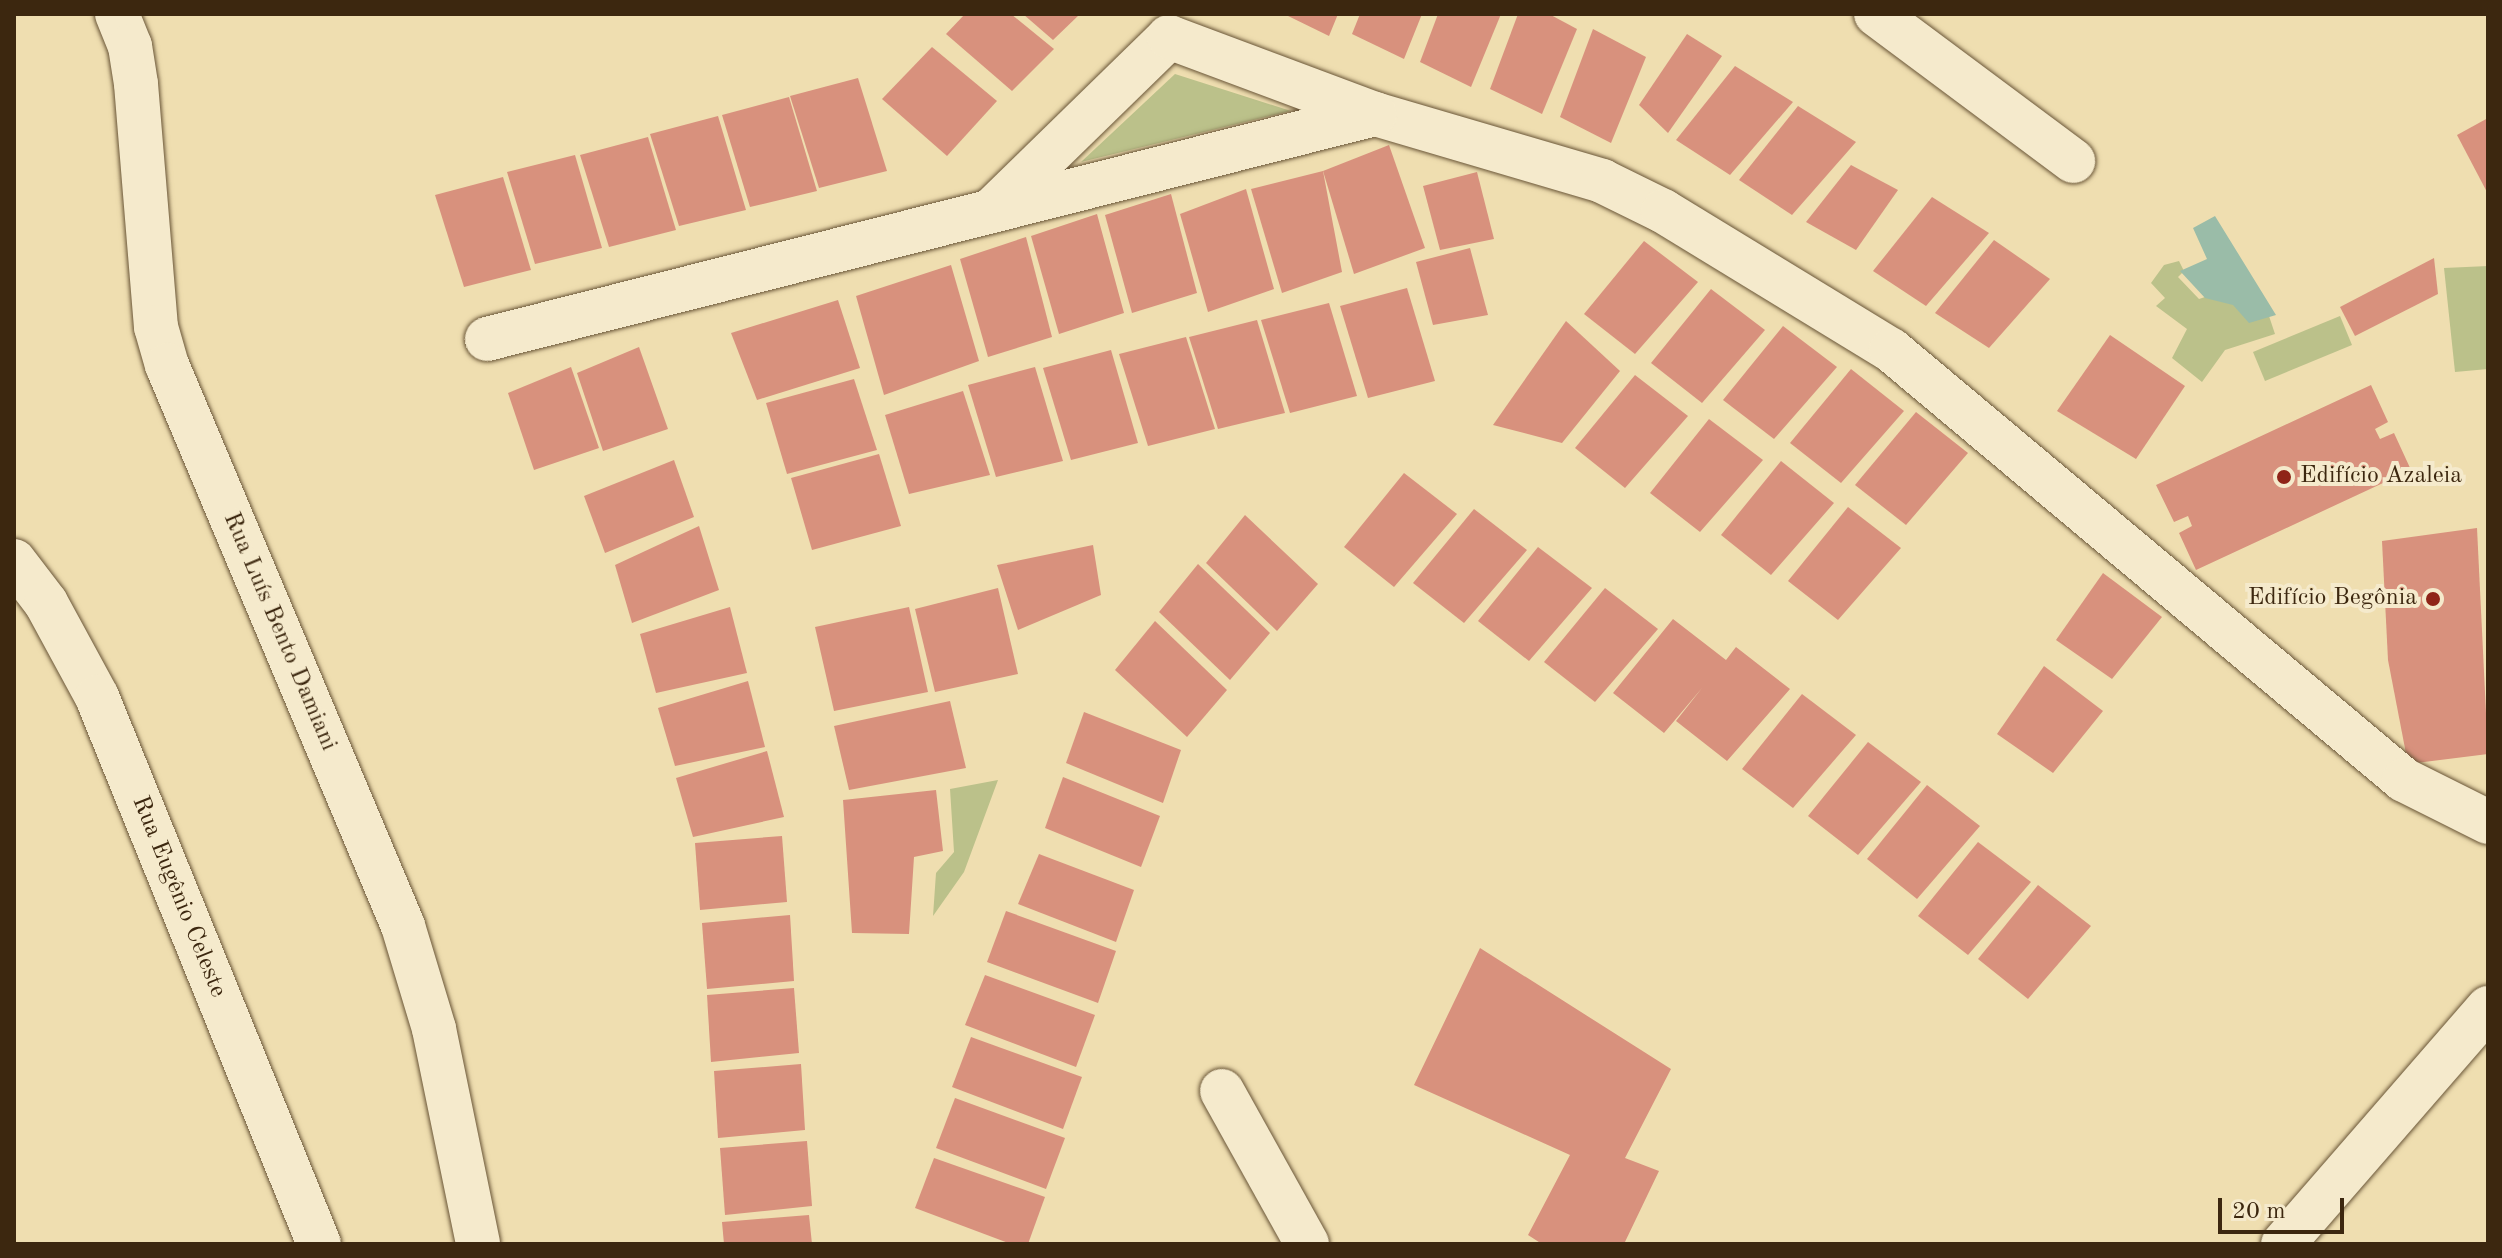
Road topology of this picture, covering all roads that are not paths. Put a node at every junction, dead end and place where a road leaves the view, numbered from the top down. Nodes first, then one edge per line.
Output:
1 (117, 14) edge
2 (1876, 14) edge
3 (1174, 25) edge
4 (1375, 114) junction
5 (2073, 161) dead end
6 (991, 211) junction
7 (487, 339) dead end
8 (14, 561) edge
9 (30, 610) edge
10 (2488, 822) edge
11 (2488, 1008) edge
12 (1222, 1091) dead end
13 (319, 1244) edge
14 (478, 1244) edge
15 (1307, 1244) edge
16 (2283, 1244) edge

1 - 14 street, Rua Luís Bento Damiani
2 - 5 street
3 - 4 street
3 - 6 street
4 - 6 street
4 - 10 street
6 - 7 street
8 - 9 street, Rua Eugênio Celeste
9 - 13 street, Rua Eugênio Celeste
11 - 16 street
12 - 15 street

